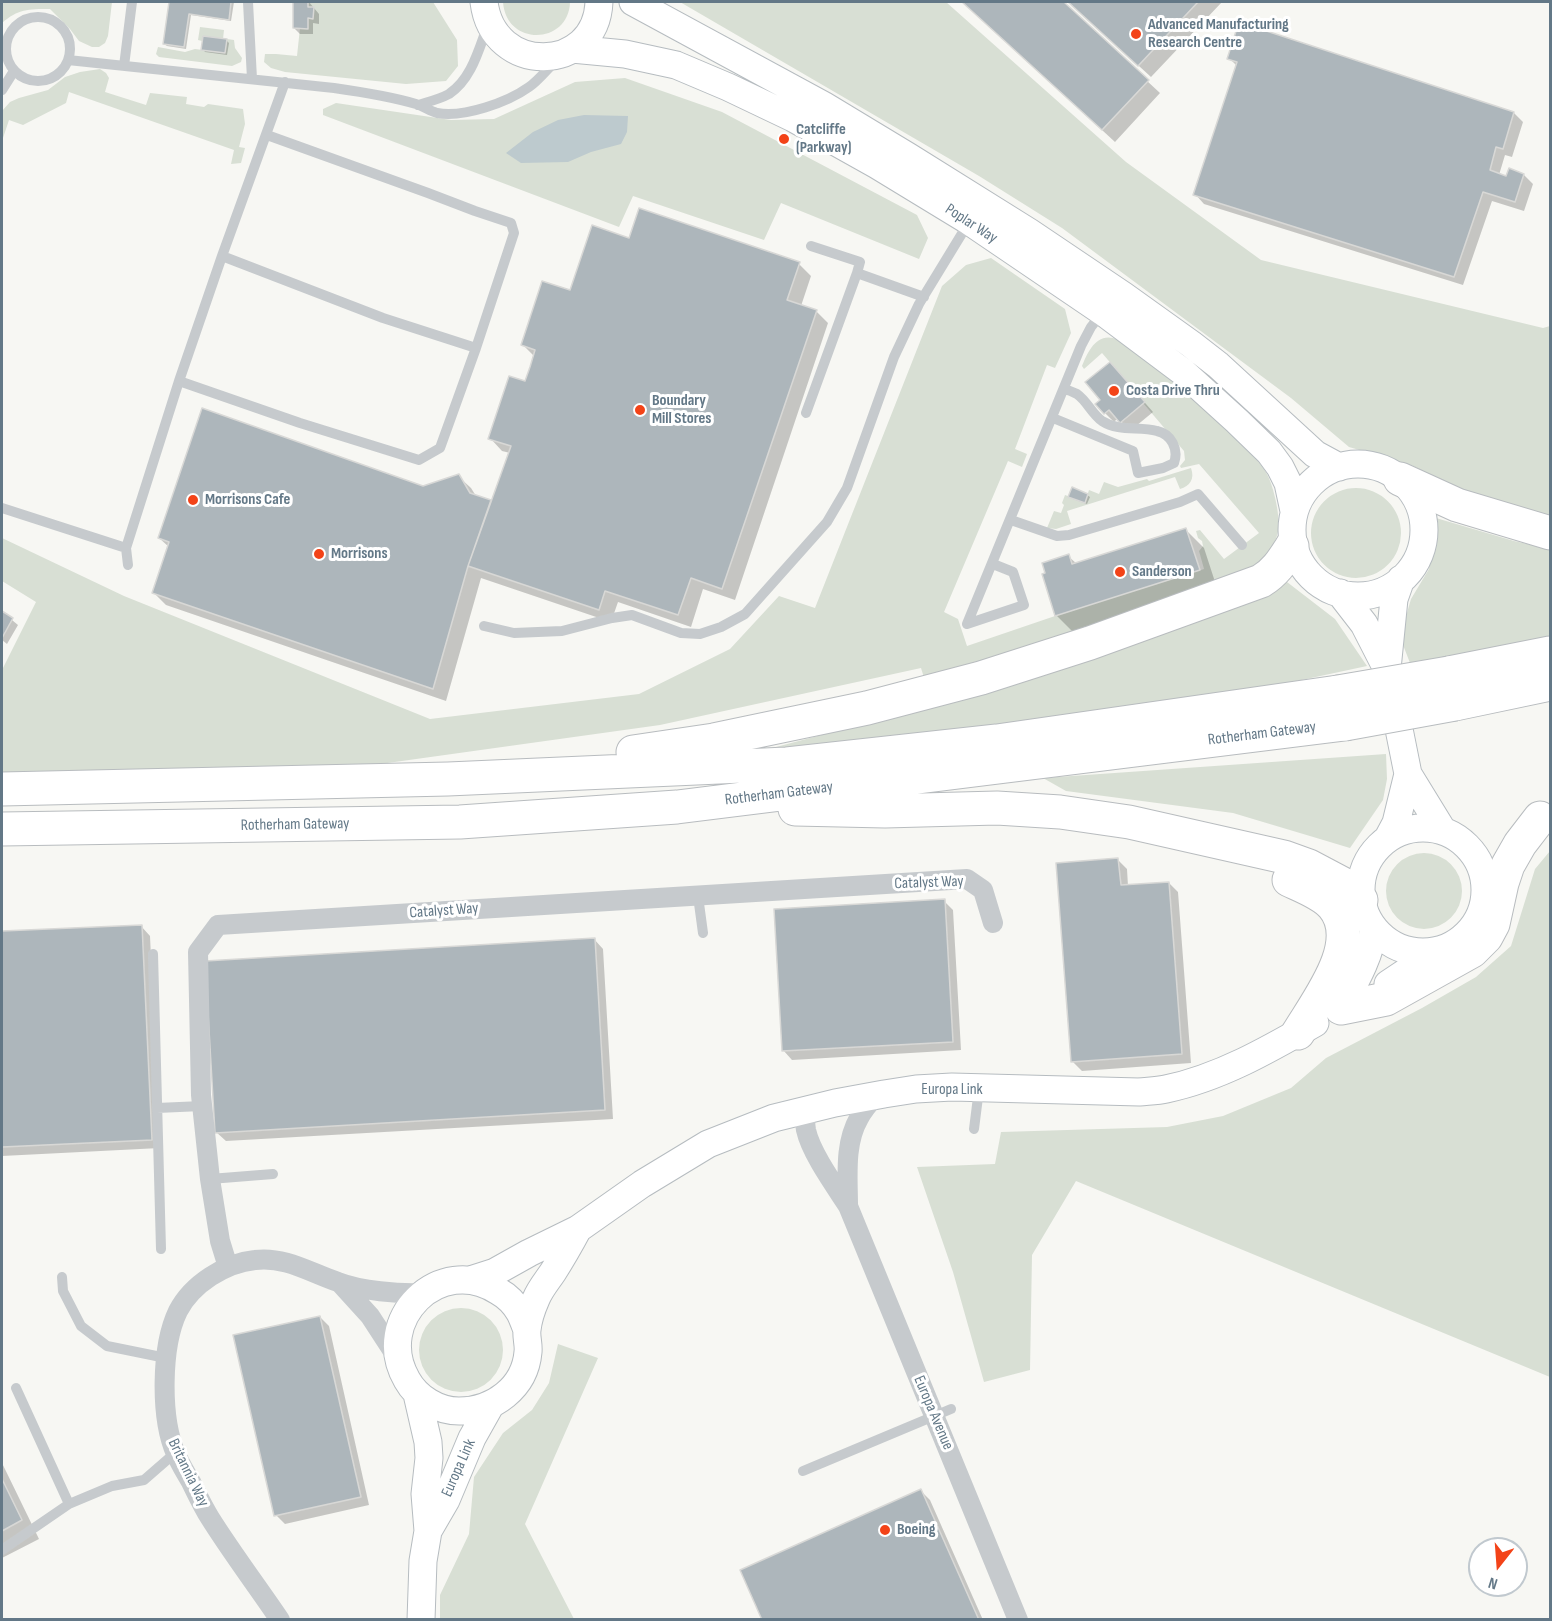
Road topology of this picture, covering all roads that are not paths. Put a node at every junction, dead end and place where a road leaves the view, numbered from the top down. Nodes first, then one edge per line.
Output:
1 (132, 2) edge
2 (248, 2) edge
3 (599, 2) edge
4 (633, 2) edge
5 (651, 8) edge
6 (482, 10) edge
7 (569, 51) junction
8 (68, 60) junction
9 (124, 66) junction
10 (14, 71) junction
11 (252, 79) junction
12 (285, 82) junction
13 (2, 90) edge
14 (418, 105) junction
15 (267, 135) junction
16 (969, 221) junction
17 (812, 246) dead end
18 (222, 255) junction
19 (857, 273) junction
20 (924, 297) junction
21 (1103, 312) junction
22 (476, 348) junction
23 (179, 381) junction
24 (1064, 389) junction
25 (806, 413) dead end
26 (1053, 418) junction
27 (1339, 466) junction
28 (1400, 479) junction
29 (2, 508) edge
30 (1294, 511) junction
31 (1011, 520) junction
32 (1551, 533) edge
33 (1242, 545) dead end
34 (1292, 546) junction
35 (126, 548) junction
36 (993, 564) junction
37 (128, 566) dead end
38 (1401, 579) junction
39 (1340, 592) junction
40 (484, 626) dead end
41 (1551, 653) edge
42 (1387, 669) junction
43 (1551, 684) edge
44 (1408, 774) junction
45 (448, 779) junction
46 (2, 789) edge
47 (677, 807) junction
48 (1545, 815) edge
49 (1150, 826) junction
50 (2, 829) edge
51 (1443, 831) junction
52 (1388, 838) junction
53 (1485, 882) junction
54 (698, 896) junction
55 (1367, 914) junction
56 (993, 923) dead end
57 (703, 933) dead end
58 (1429, 952) junction
59 (153, 954) dead end
60 (1341, 1008) junction
61 (1298, 1033) junction
62 (979, 1089) junction
63 (876, 1095) junction
64 (202, 1106) junction
65 (157, 1108) junction
66 (804, 1111) junction
67 (974, 1129) dead end
68 (273, 1174) dead end
69 (210, 1179) junction
70 (848, 1206) junction
71 (578, 1229) junction
72 (161, 1250) dead end
73 (228, 1267) junction
74 (62, 1277) dead end
75 (470, 1280) junction
76 (340, 1283) junction
77 (423, 1293) junction
78 (527, 1330) junction
79 (166, 1358) junction
80 (398, 1360) junction
81 (16, 1388) dead end
82 (417, 1394) junction
83 (490, 1406) junction
84 (943, 1413) junction
85 (175, 1453) junction
86 (802, 1471) dead end
87 (69, 1504) junction
88 (428, 1531) junction
89 (2, 1550) edge
90 (280, 1620) edge
91 (421, 1620) edge
92 (1018, 1620) edge

1 - 9 lane
2 - 11 lane
3 - 7 main road
4 - 5 main road, Poplar Way
5 - 27 main road, Poplar Way
6 - 7 main road, Poplar Way
6 - 14 lane
7 - 14 lane
7 - 16 main road, Poplar Way
8 - 9 lane
8 - 10 lane
8 - 10 lane
9 - 11 lane
10 - 13 lane
11 - 12 lane
12 - 14 lane
12 - 15 lane
15 - 18 lane
15 - 22 lane
16 - 20 lane
16 - 21 main road, Poplar Way
17 - 19 lane
18 - 22 lane
18 - 23 lane
19 - 20 lane
19 - 25 lane
20 - 40 lane
21 - 24 lane
21 - 30 main road, Poplar Way
22 - 23 lane
23 - 35 lane
24 - 26 lane
24 - 26 lane
26 - 31 lane
27 - 28 main road
27 - 30 main road
28 - 32 highway
28 - 38 main road
29 - 35 lane
30 - 34 main road
31 - 33 lane
31 - 36 lane
34 - 39 main road
34 - 45 highway
35 - 37 lane
36 - 36 lane
38 - 39 main road
38 - 42 main road
39 - 42 main road
41 - 45 highway, Rotherham Gateway, bridge
42 - 44 main road
43 - 47 highway, Rotherham Gateway, bridge
44 - 51 main road
44 - 52 main road
45 - 46 highway, Rotherham Gateway
47 - 49 highway
47 - 50 highway, Rotherham Gateway
48 - 53 highway
48 - 60 highway
49 - 55 highway
49 - 61 highway
51 - 52 main road
51 - 53 main road
52 - 55 main road
53 - 58 main road
54 - 56 street, Catalyst Way
54 - 57 lane
54 - 64 street, Catalyst Way
55 - 58 main road
55 - 60 main road
58 - 60 main road, Europa Link
59 - 65 lane
60 - 61 main road, Europa Link
61 - 62 main road, Europa Link
62 - 63 main road, Europa Link
62 - 67 lane
63 - 66 main road, Europa Link
63 - 70 street, Europa Avenue
64 - 65 lane
64 - 69 street, Catalyst Way
65 - 72 lane
66 - 70 street, Europa Avenue
66 - 71 main road, Europa Link
68 - 69 lane
69 - 73 street, Catalyst Way
70 - 84 street, Europa Avenue
71 - 75 main road, Europa Link
71 - 78 main road, Europa Link
73 - 76 street, Britannia Way
73 - 79 street, Britannia Way
74 - 79 lane
75 - 77 main road, Europa Link
75 - 78 main road, Europa Link
76 - 77 street, Britannia Way
76 - 80 street, Britannia Way
77 - 80 main road, Europa Link
78 - 83 main road, Europa Link
79 - 85 street, Britannia Way
80 - 82 main road, Europa Link
81 - 87 lane
82 - 83 main road, Europa Link
82 - 88 main road, Europa Link
83 - 88 main road, Europa Link
84 - 86 lane
84 - 92 street, Europa Avenue
85 - 87 lane
85 - 90 street, Britannia Way
87 - 89 lane
88 - 91 main road, Europa Link

